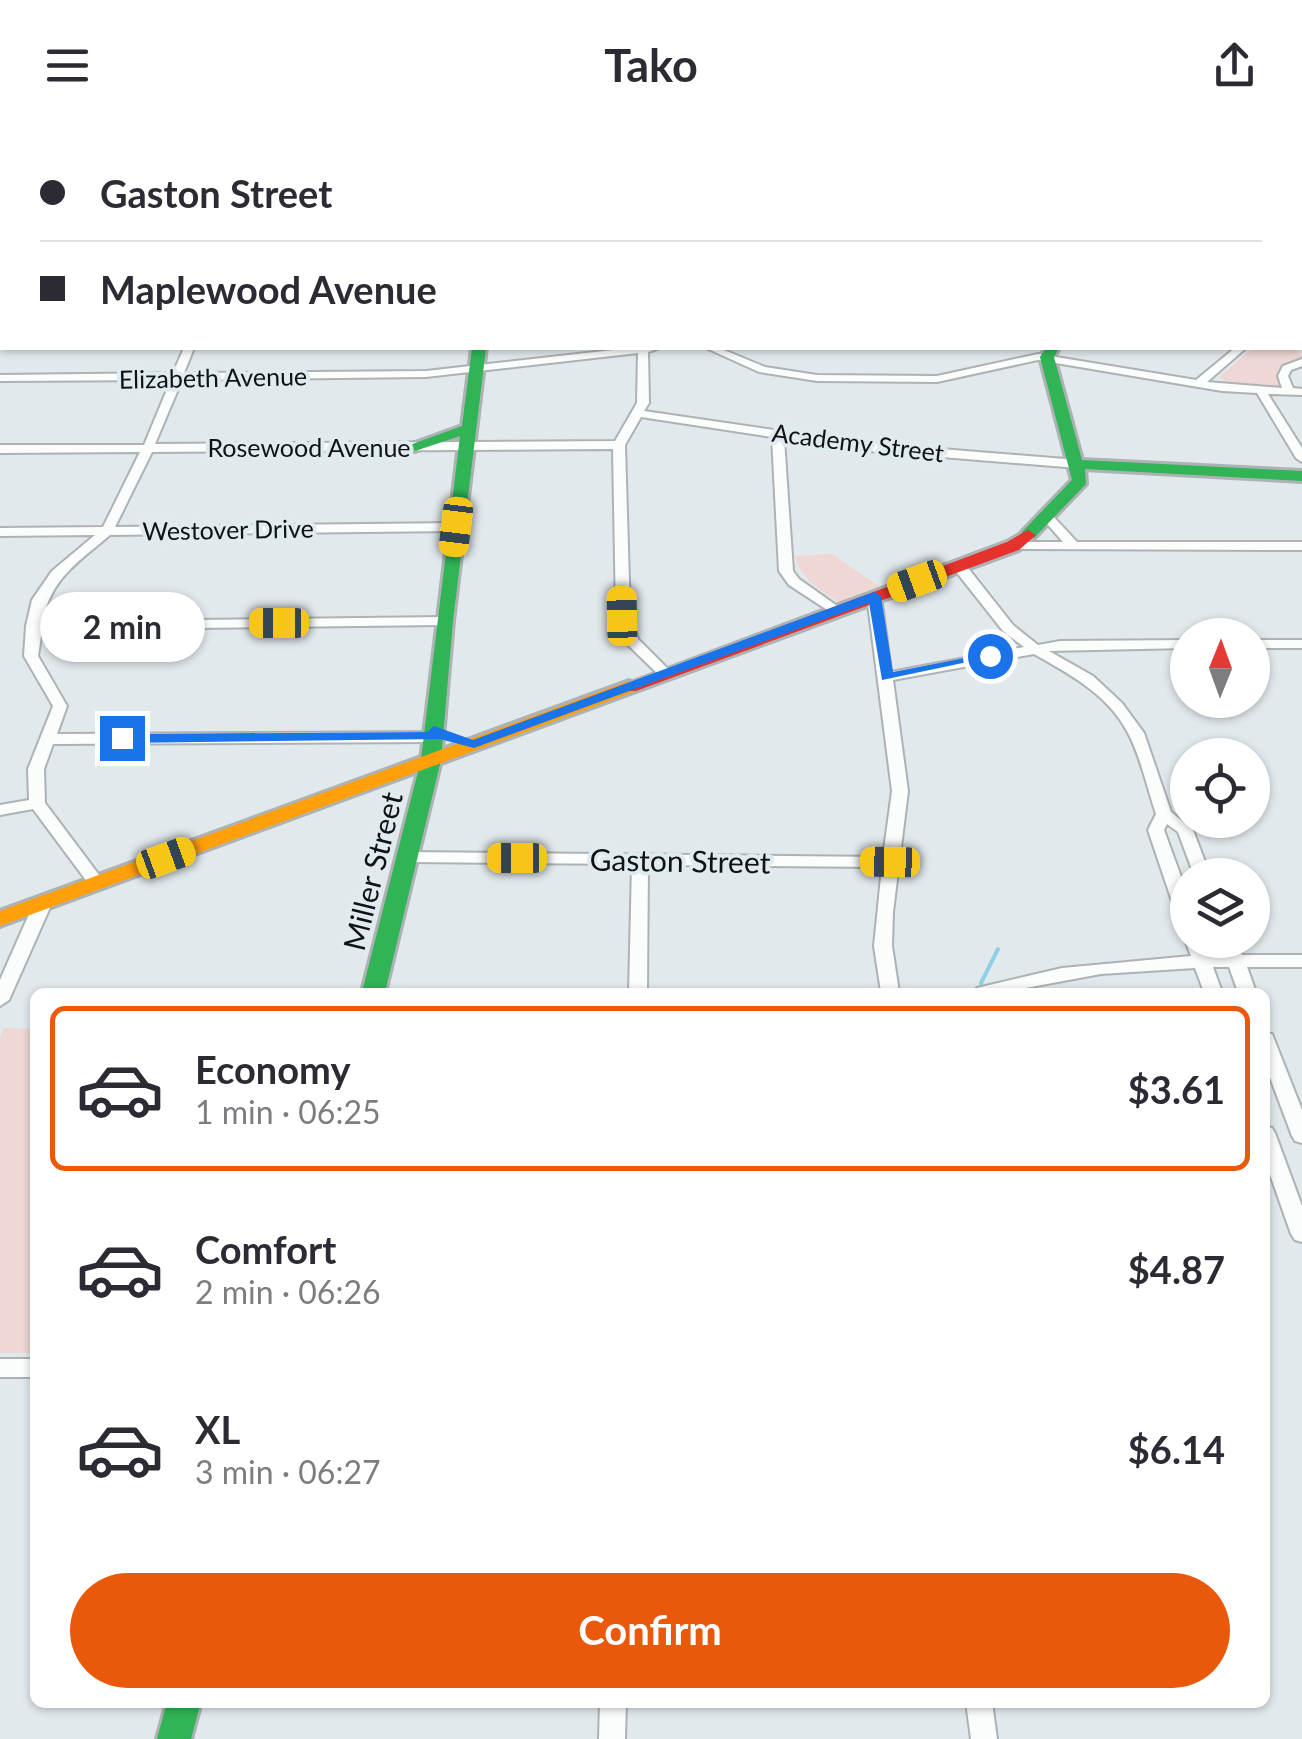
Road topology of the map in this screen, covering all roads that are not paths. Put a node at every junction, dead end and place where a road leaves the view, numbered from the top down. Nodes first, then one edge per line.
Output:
1 (188, 350) edge
2 (609, 350) edge
3 (647, 350) edge
4 (715, 350) edge
5 (1240, 350) edge
6 (477, 357) edge
7 (1050, 360) edge
8 (1302, 362) edge
9 (1005, 366) junction
10 (426, 374) junction
11 (177, 377) junction
12 (0, 378) edge
13 (1198, 384) junction
14 (1261, 391) junction
15 (1296, 392) edge
16 (473, 395) junction
17 (638, 413) junction
18 (778, 434) junction
19 (619, 445) junction
20 (415, 446) junction
21 (467, 447) junction
22 (148, 448) junction
23 (0, 449) edge
24 (1302, 458) edge
25 (1078, 464) junction
26 (1302, 476) edge
27 (1047, 517) junction
28 (456, 527) junction
29 (107, 531) junction
30 (0, 532) edge
31 (1013, 546) junction
32 (1073, 546) junction
33 (1302, 546) edge
34 (959, 566) junction
35 (874, 596) junction
36 (835, 610) junction
37 (444, 621) junction
38 (33, 626) junction
39 (1170, 644) edge
40 (1270, 644) edge
41 (1302, 644) edge
42 (1033, 648) junction
43 (665, 673) junction
44 (887, 677) junction
45 (48, 739) junction
46 (433, 742) junction
47 (387, 776) junction
48 (425, 785) junction
49 (38, 804) junction
50 (0, 810) edge
51 (1164, 814) junction
52 (409, 857) junction
53 (1196, 858) edge
54 (640, 859) junction
55 (890, 862) junction
56 (1170, 870) edge
57 (96, 883) junction
58 (43, 903) junction
59 (0, 919) edge
60 (1201, 958) edge
61 (1235, 958) edge
62 (1302, 961) edge
63 (1202, 962) junction
64 (1236, 962) junction
65 (374, 988) edge
66 (638, 988) edge
67 (889, 988) edge
68 (998, 988) edge
69 (1212, 988) edge
70 (1246, 988) edge
71 (0, 1000) edge
72 (1270, 1052) edge
73 (1302, 1136) edge
74 (1270, 1146) edge
75 (1302, 1234) edge
76 (0, 1368) edge
77 (30, 1368) edge
78 (182, 1708) edge
79 (613, 1708) edge
80 (981, 1708) edge
81 (174, 1739) edge
82 (612, 1739) edge
83 (984, 1739) edge

1 - 11 street
2 - 6 street, Elizabeth Avenue
3 - 17 street
4 - 9 street
5 - 13 street
6 - 10 street, Elizabeth Avenue
6 - 16 main road, Miller Street
7 - 9 street
7 - 9 street
7 - 13 street
7 - 25 main road
8 - 15 street
10 - 11 street, Elizabeth Avenue
10 - 16 street, Elizabeth Avenue
11 - 12 street, Elizabeth Avenue
11 - 22 street
13 - 14 street
14 - 15 street
14 - 24 street
16 - 21 main road, Miller Street
17 - 18 street, Academy Street
17 - 19 street
18 - 25 street, Academy Street
18 - 36 street
19 - 21 street
19 - 43 street
20 - 21 main road
20 - 21 main road
20 - 22 street, Rosewood Avenue
21 - 28 main road, Miller Street
22 - 23 street, Rosewood Avenue
22 - 29 street
25 - 26 main road
25 - 27 main road
27 - 31 main road
27 - 32 street
28 - 29 street, Westover Drive
28 - 37 main road, Miller Street
29 - 30 street, Westover Drive
29 - 38 street
31 - 32 street
31 - 34 main road
32 - 33 street
34 - 35 main road
34 - 42 street
35 - 36 main road
35 - 44 street
36 - 43 main road
37 - 38 street
37 - 46 main road, Miller Street
38 - 45 street
39 - 42 street
40 - 41 street
42 - 44 street
42 - 51 street
43 - 46 main road
44 - 55 street
45 - 46 street
45 - 49 street
46 - 47 main road
46 - 48 main road, Miller Street
47 - 48 main road
47 - 57 main road
48 - 52 main road, Miller Street
49 - 50 street
49 - 57 street
51 - 53 street
51 - 56 street
52 - 54 street, Gaston Street
52 - 65 main road, Miller Street
54 - 55 street, Gaston Street
54 - 66 street
55 - 67 street
57 - 58 main road
58 - 59 main road
58 - 71 street
60 - 63 street
61 - 64 street
62 - 64 street
63 - 64 street
63 - 68 street
63 - 69 street
64 - 70 street
72 - 73 street
74 - 75 street
76 - 77 street
78 - 81 main road
79 - 82 street
80 - 83 street

